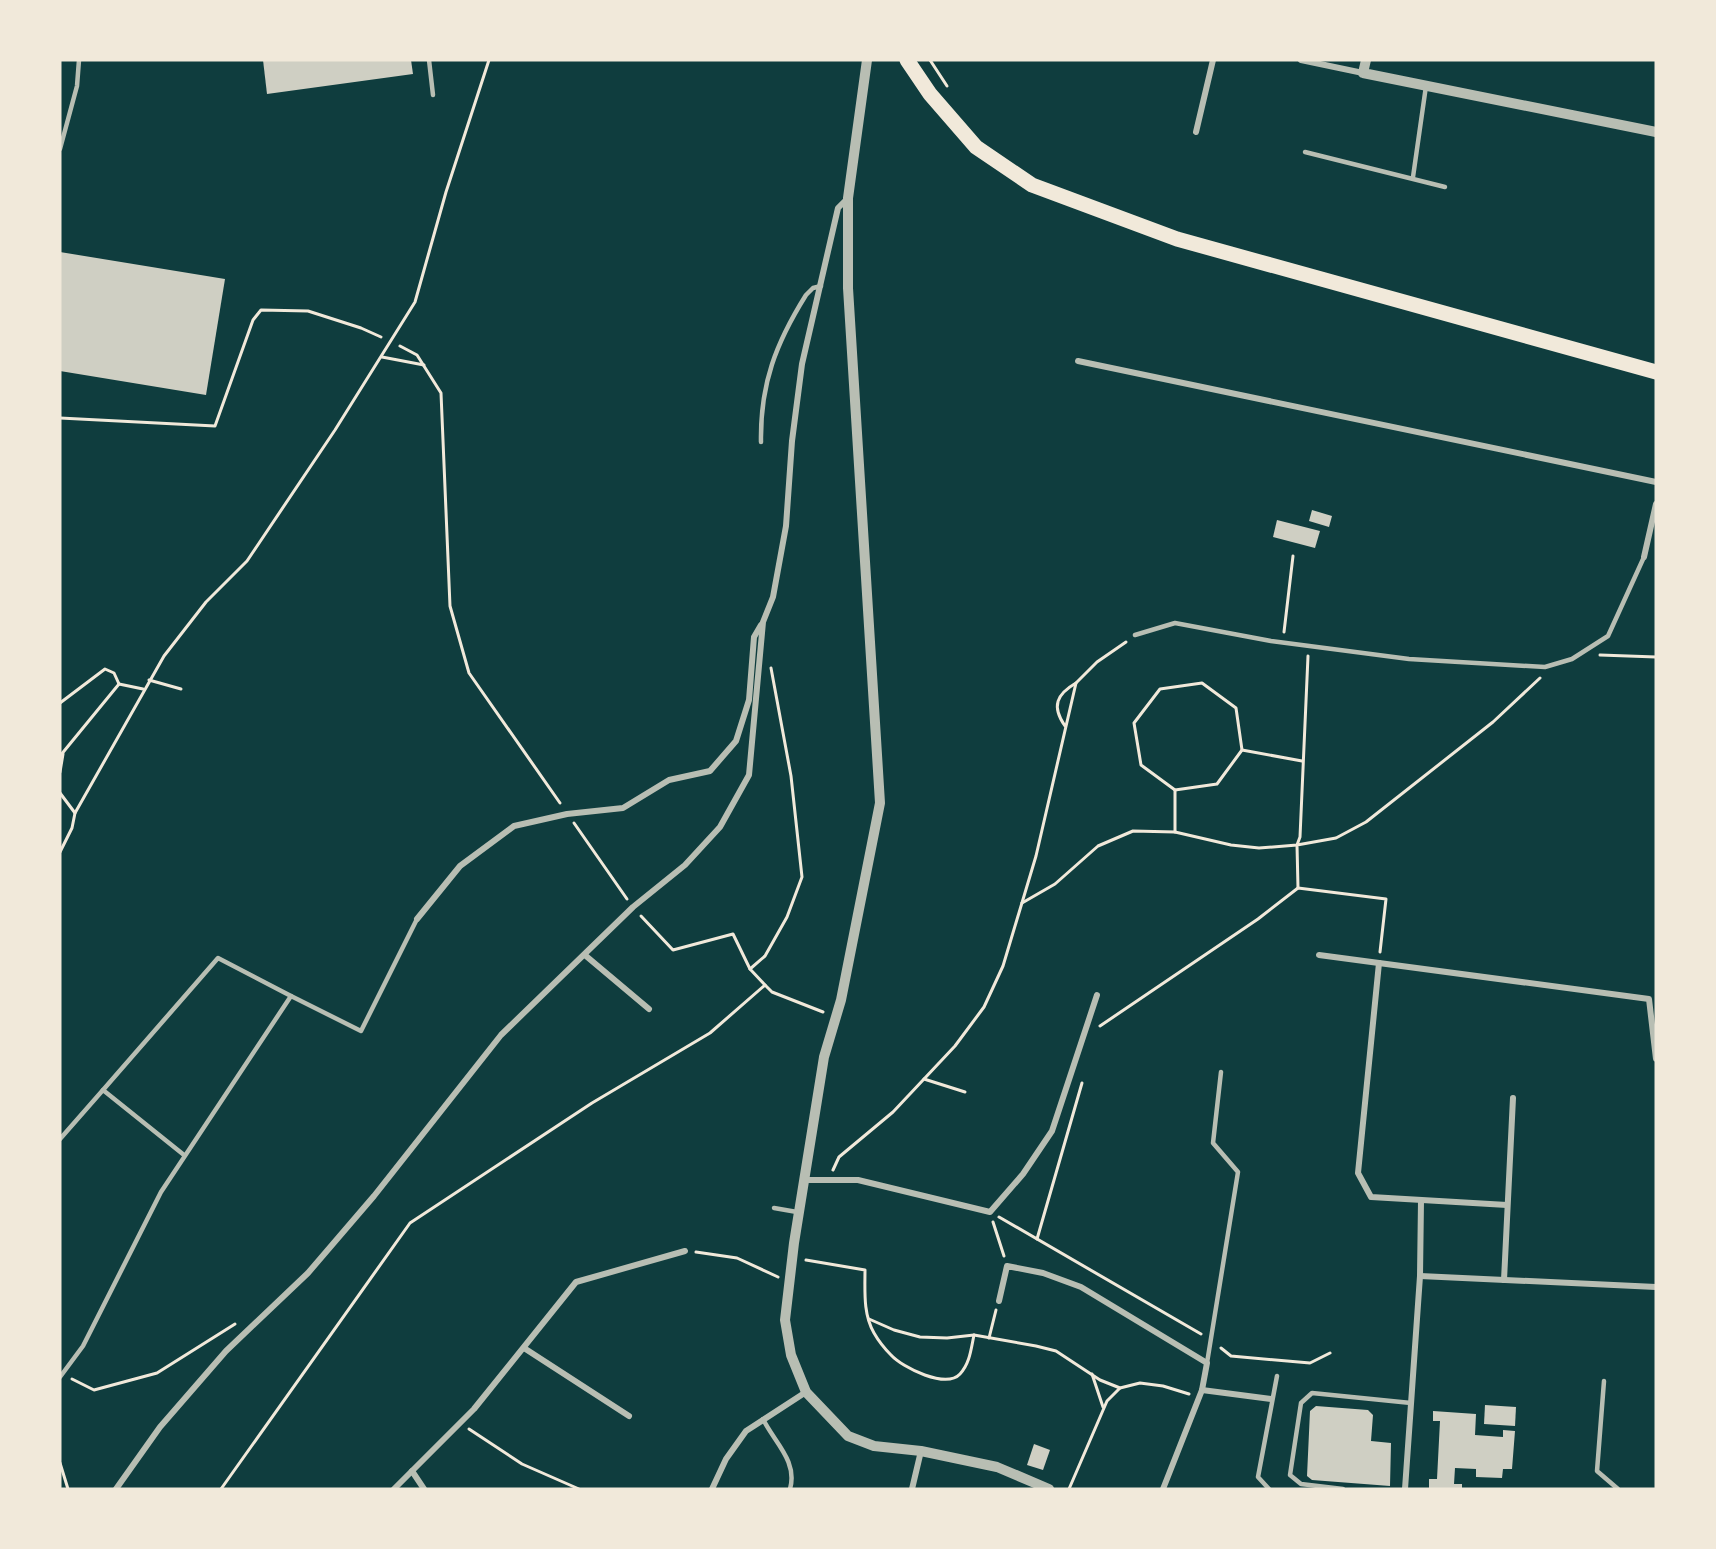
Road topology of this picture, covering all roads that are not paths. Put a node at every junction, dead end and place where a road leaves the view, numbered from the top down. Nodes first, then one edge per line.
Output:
1 (80, 60) edge
2 (429, 60) edge
3 (867, 60) edge
4 (907, 60) edge
5 (1213, 60) edge
6 (1301, 60) edge
7 (1365, 60) edge
8 (1363, 73) junction
9 (1426, 86) junction
10 (433, 94) dead end
11 (1196, 132) dead end
12 (1656, 132) edge
13 (60, 149) edge
14 (1305, 152) dead end
15 (1413, 177) junction
16 (1445, 187) dead end
17 (848, 198) junction
18 (821, 286) junction
19 (1078, 361) dead end
20 (1656, 372) edge
21 (761, 442) dead end
22 (1656, 482) edge
23 (1656, 504) edge
24 (1644, 557) joint
25 (763, 622) junction
26 (1136, 635) road end
27 (417, 919) joint
28 (1319, 955) dead end
29 (586, 956) junction
30 (1379, 963) junction
31 (1097, 995) dead end
32 (291, 996) junction
33 (649, 1009) dead end
34 (1656, 1059) edge
35 (1221, 1071) dead end
36 (103, 1090) junction
37 (1513, 1098) dead end
38 (60, 1138) edge
39 (184, 1155) junction
40 (806, 1180) junction
41 (1421, 1201) junction
42 (1508, 1205) junction
43 (774, 1208) dead end
44 (800, 1212) junction
45 (686, 1251) road end
46 (1420, 1276) junction
47 (1504, 1280) junction
48 (1656, 1287) edge
49 (999, 1301) road end
50 (524, 1348) junction
51 (1207, 1363) junction
52 (1277, 1376) dead end
53 (60, 1377) edge
54 (1604, 1381) dead end
55 (1202, 1390) junction
56 (807, 1392) junction
57 (1271, 1399) junction
58 (1411, 1403) junction
59 (629, 1416) dead end
60 (763, 1418) junction
61 (921, 1451) junction
62 (412, 1471) junction
63 (116, 1489) edge
64 (394, 1489) edge
65 (424, 1489) edge
66 (712, 1489) edge
67 (790, 1489) edge
68 (912, 1489) edge
69 (1049, 1489) edge
70 (1163, 1489) edge
71 (1269, 1489) edge
72 (1343, 1489) edge
73 (1406, 1489) edge
74 (1618, 1489) edge

1 - 13 lane
2 - 10 lane
3 - 17 street
4 - 20 highway
5 - 11 street
6 - 8 street
7 - 8 street
8 - 9 street
9 - 12 street
9 - 15 lane
14 - 15 lane
15 - 16 lane
17 - 18 street
17 - 40 street
18 - 21 lane
18 - 25 street
19 - 22 street
23 - 24 street
24 - 26 lane
25 - 27 street
25 - 29 street
27 - 32 lane
28 - 30 street
29 - 33 street
29 - 63 street
30 - 34 street
30 - 41 street
31 - 40 street
32 - 36 lane
32 - 39 lane
35 - 51 lane
36 - 38 lane
36 - 39 lane
37 - 42 street
39 - 53 lane
40 - 44 street
41 - 42 street
41 - 46 street
42 - 47 street
43 - 44 lane
44 - 56 street
45 - 50 street
46 - 47 street
46 - 58 street
47 - 48 street
49 - 51 street
50 - 59 street
50 - 62 street
51 - 55 street
52 - 57 lane
54 - 74 lane
55 - 57 street
55 - 70 street
56 - 60 street
56 - 61 street
57 - 71 lane
58 - 72 lane
58 - 73 street
60 - 66 street
60 - 67 lane
61 - 68 street
61 - 69 street
62 - 64 street
62 - 65 street

